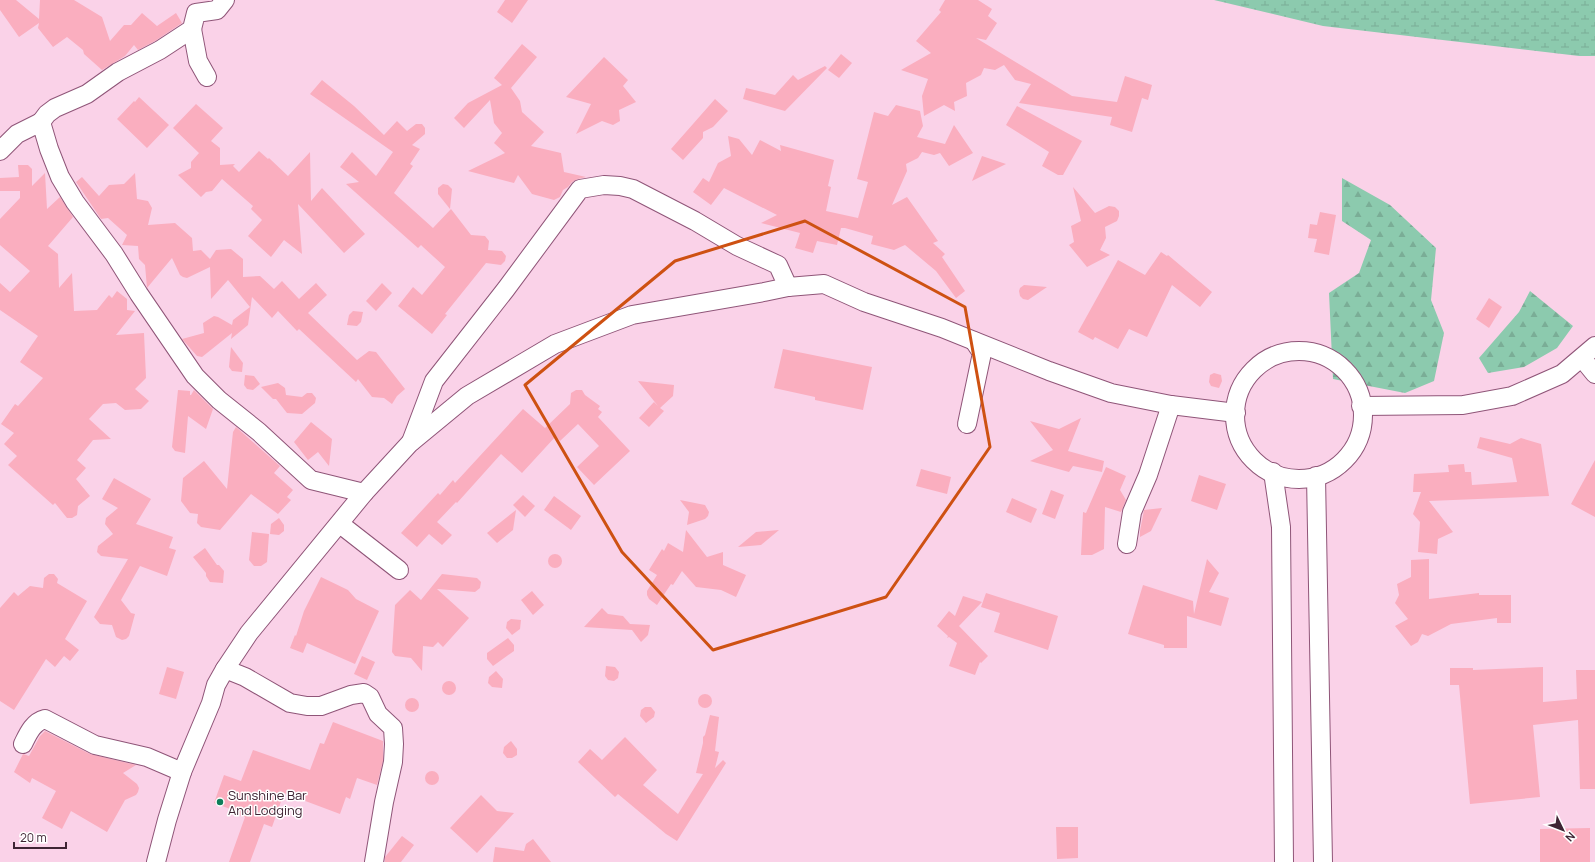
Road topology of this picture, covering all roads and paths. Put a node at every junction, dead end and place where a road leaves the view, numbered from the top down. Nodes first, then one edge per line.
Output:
1 (225, 0) edge
2 (194, 14) edge
3 (207, 77) dead end
4 (41, 122) junction
5 (0, 151) edge
6 (788, 287) junction
7 (974, 341) junction
8 (1589, 352) edge
9 (1595, 374) edge
10 (1171, 405) junction
11 (1361, 406) junction
12 (1236, 413) junction
13 (967, 424) dead end
14 (410, 443) junction
15 (1273, 472) junction
16 (1316, 476) junction
17 (364, 493) junction
18 (340, 524) junction
19 (1127, 544) dead end
20 (399, 570) dead end
21 (225, 670) junction
22 (23, 744) dead end
23 (182, 772) junction
24 (156, 862) edge
25 (374, 862) edge
26 (1284, 862) edge
27 (1323, 862) edge

1 - 2 street
2 - 3 street
2 - 4 street
4 - 5 street
4 - 17 street
6 - 7 street
6 - 14 street
6 - 14 street
7 - 10 street
7 - 13 street
8 - 9 street
8 - 11 street
10 - 12 street
10 - 19 street
11 - 12 street
11 - 16 street
12 - 15 street
14 - 17 street
15 - 16 street
15 - 26 street
16 - 27 street
17 - 18 street
18 - 20 street
18 - 21 street
21 - 23 street
21 - 25 street
22 - 23 street
23 - 24 street

